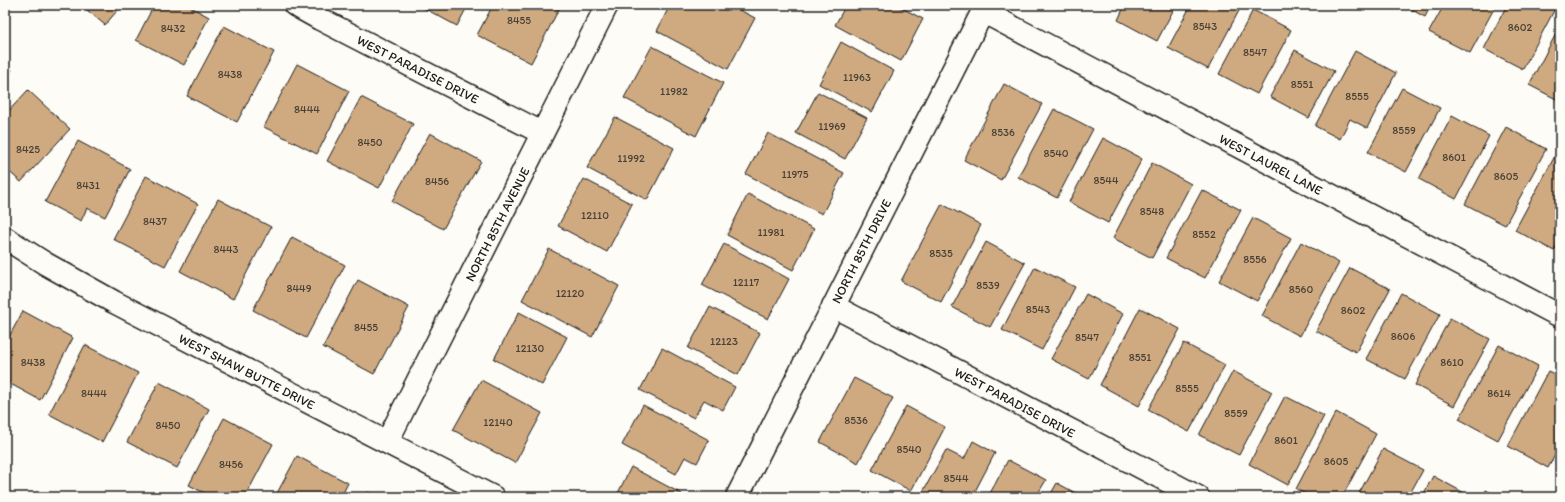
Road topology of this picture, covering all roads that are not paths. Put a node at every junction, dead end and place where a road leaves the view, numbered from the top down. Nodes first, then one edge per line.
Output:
1 (295, 5) edge
2 (608, 5) edge
3 (984, 8) edge
4 (542, 133) junction
5 (5, 238) edge
6 (833, 306) junction
7 (1560, 316) edge
8 (386, 442) junction
9 (493, 497) edge
10 (737, 497) edge
11 (1198, 497) edge

1 - 4 street, WEST PARADISE DRIVE
2 - 4 street, NORTH 85TH AVENUE
3 - 6 street, NORTH 85TH DRIVE
3 - 7 street, WEST LAUREL LANE
4 - 8 street, NORTH 85TH AVENUE
5 - 8 street, WEST SHAW BUTTE DRIVE
6 - 10 street, NORTH 85TH DRIVE
6 - 11 street, WEST PARADISE DRIVE
8 - 9 street, WEST SHAW BUTTE DRIVE

